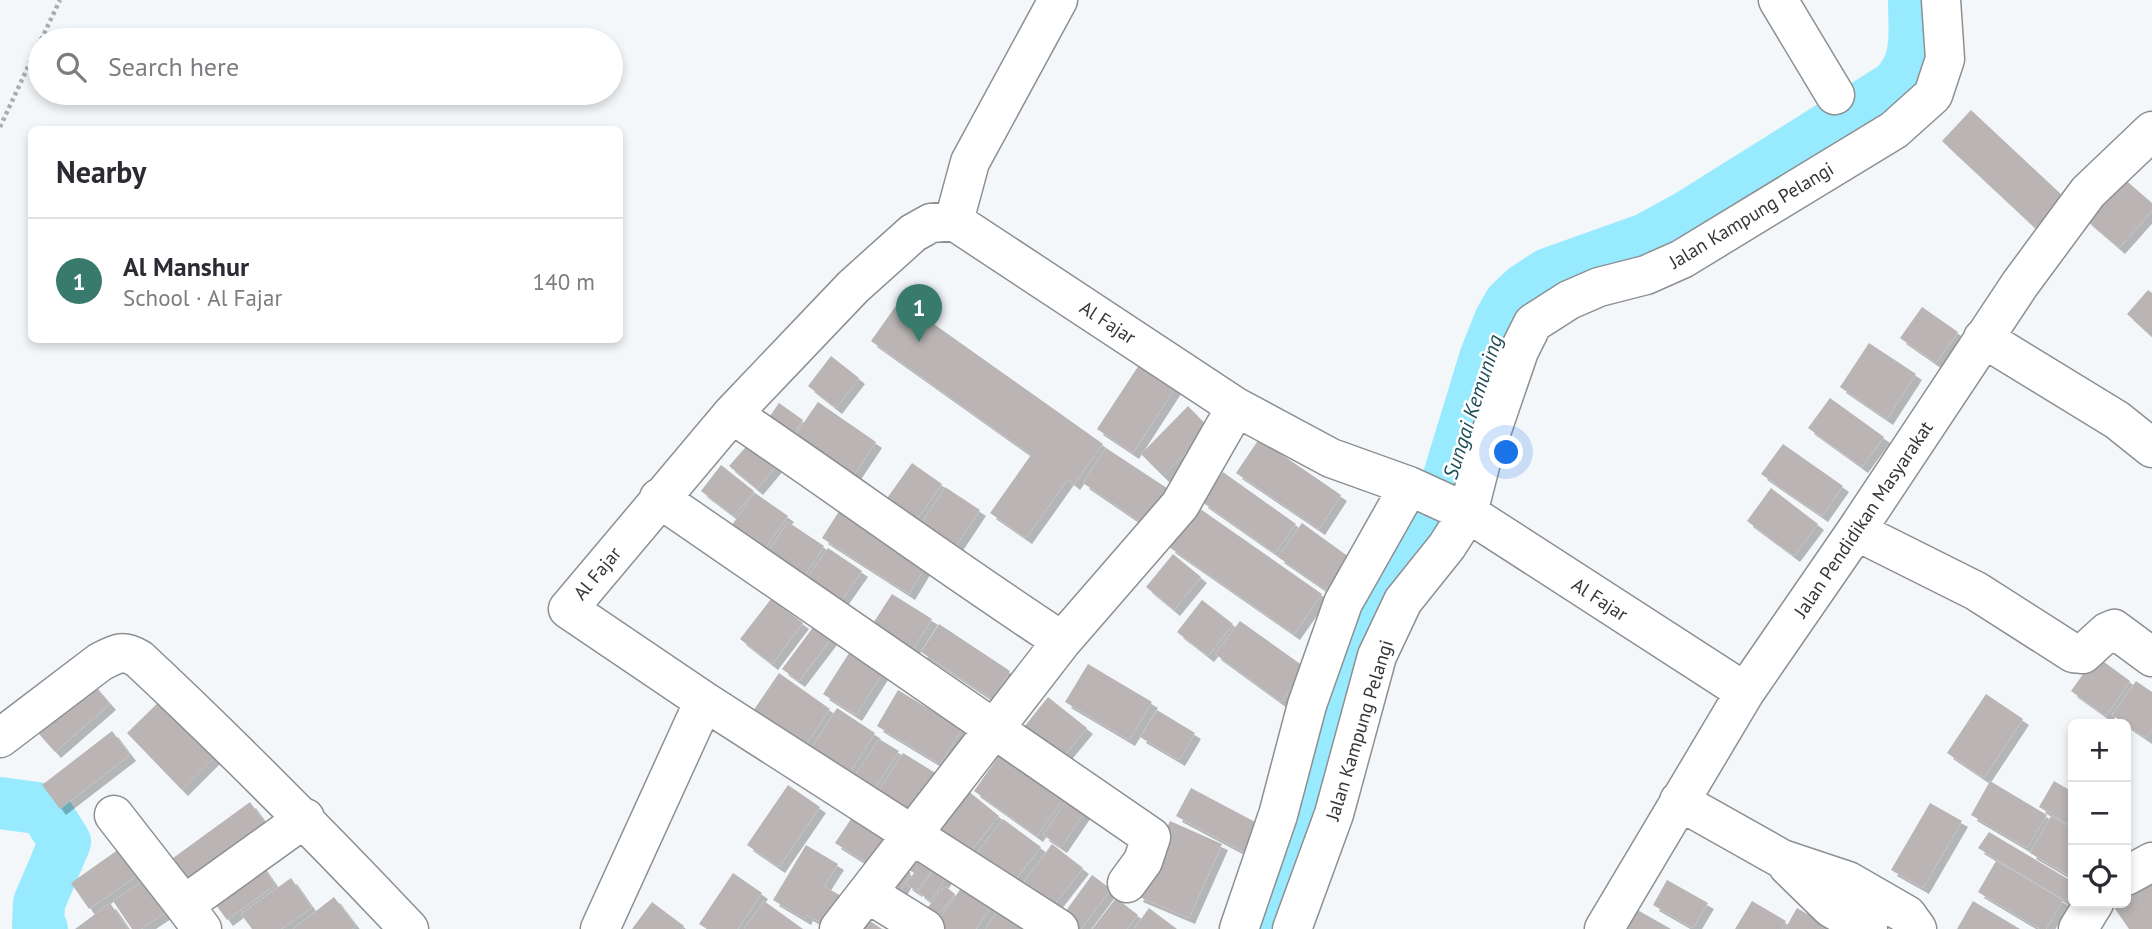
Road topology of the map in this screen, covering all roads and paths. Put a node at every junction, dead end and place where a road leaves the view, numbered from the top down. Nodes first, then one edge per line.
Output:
1 (60, 0) edge
2 (1058, 0) edge
3 (1778, 0) edge
4 (1941, 0) edge
5 (47, 28) edge
6 (28, 68) edge
7 (1835, 95) dead end
8 (0, 127) edge
9 (2150, 135) edge
10 (954, 221) junction
11 (1983, 338) junction
12 (1236, 407) junction
13 (732, 414) junction
14 (2152, 448) edge
15 (1414, 488) junction
16 (659, 498) junction
17 (1465, 512) junction
18 (1856, 531) junction
19 (1062, 641) junction
20 (2152, 657) edge
21 (1745, 692) junction
22 (704, 701) junction
23 (995, 728) junction
24 (0, 738) edge
25 (1679, 801) junction
26 (114, 815) dead end
27 (305, 818) junction
28 (913, 833) junction
29 (1782, 859) junction
30 (2152, 862) edge
31 (2131, 873) edge
32 (1127, 883) dead end
33 (867, 893) junction
34 (2091, 908) edge
35 (193, 917) edge
36 (409, 929) edge
37 (600, 929) edge
38 (839, 929) edge
39 (925, 929) edge
40 (1059, 929) edge
41 (1239, 929) edge
42 (1292, 929) edge
43 (1604, 929) edge
44 (1868, 929) edge
45 (1917, 929) edge
46 (2078, 929) edge

1 - 5 path
2 - 10 street
3 - 7 street
4 - 17 street, Jalan Kampung Pelangi
6 - 8 path
9 - 11 street, Jalan Pendidikan Masyarakat
10 - 12 street, Al Fajar
10 - 13 street, Al Fajar
11 - 14 street
11 - 18 street, Jalan Pendidikan Masyarakat
12 - 15 street, Al Fajar
12 - 19 street
13 - 16 street, Al Fajar
13 - 19 street
15 - 17 street, Al Fajar
15 - 41 street
16 - 22 street, Al Fajar
16 - 23 street
17 - 21 street, Al Fajar
17 - 42 street, Jalan Kampung Pelangi
18 - 20 street
18 - 21 street, Jalan Pendidikan Masyarakat
19 - 23 street
21 - 25 street, Jalan Pendidikan Masyarakat
22 - 28 street
22 - 37 street
23 - 28 street
23 - 32 street
24 - 27 street
25 - 29 street
25 - 43 street, Jalan Pendidikan Masyarakat
26 - 35 street
27 - 35 street
27 - 36 street
28 - 33 street
28 - 40 street
29 - 44 street
29 - 45 street
30 - 31 street
33 - 38 street
33 - 39 street
34 - 46 street

